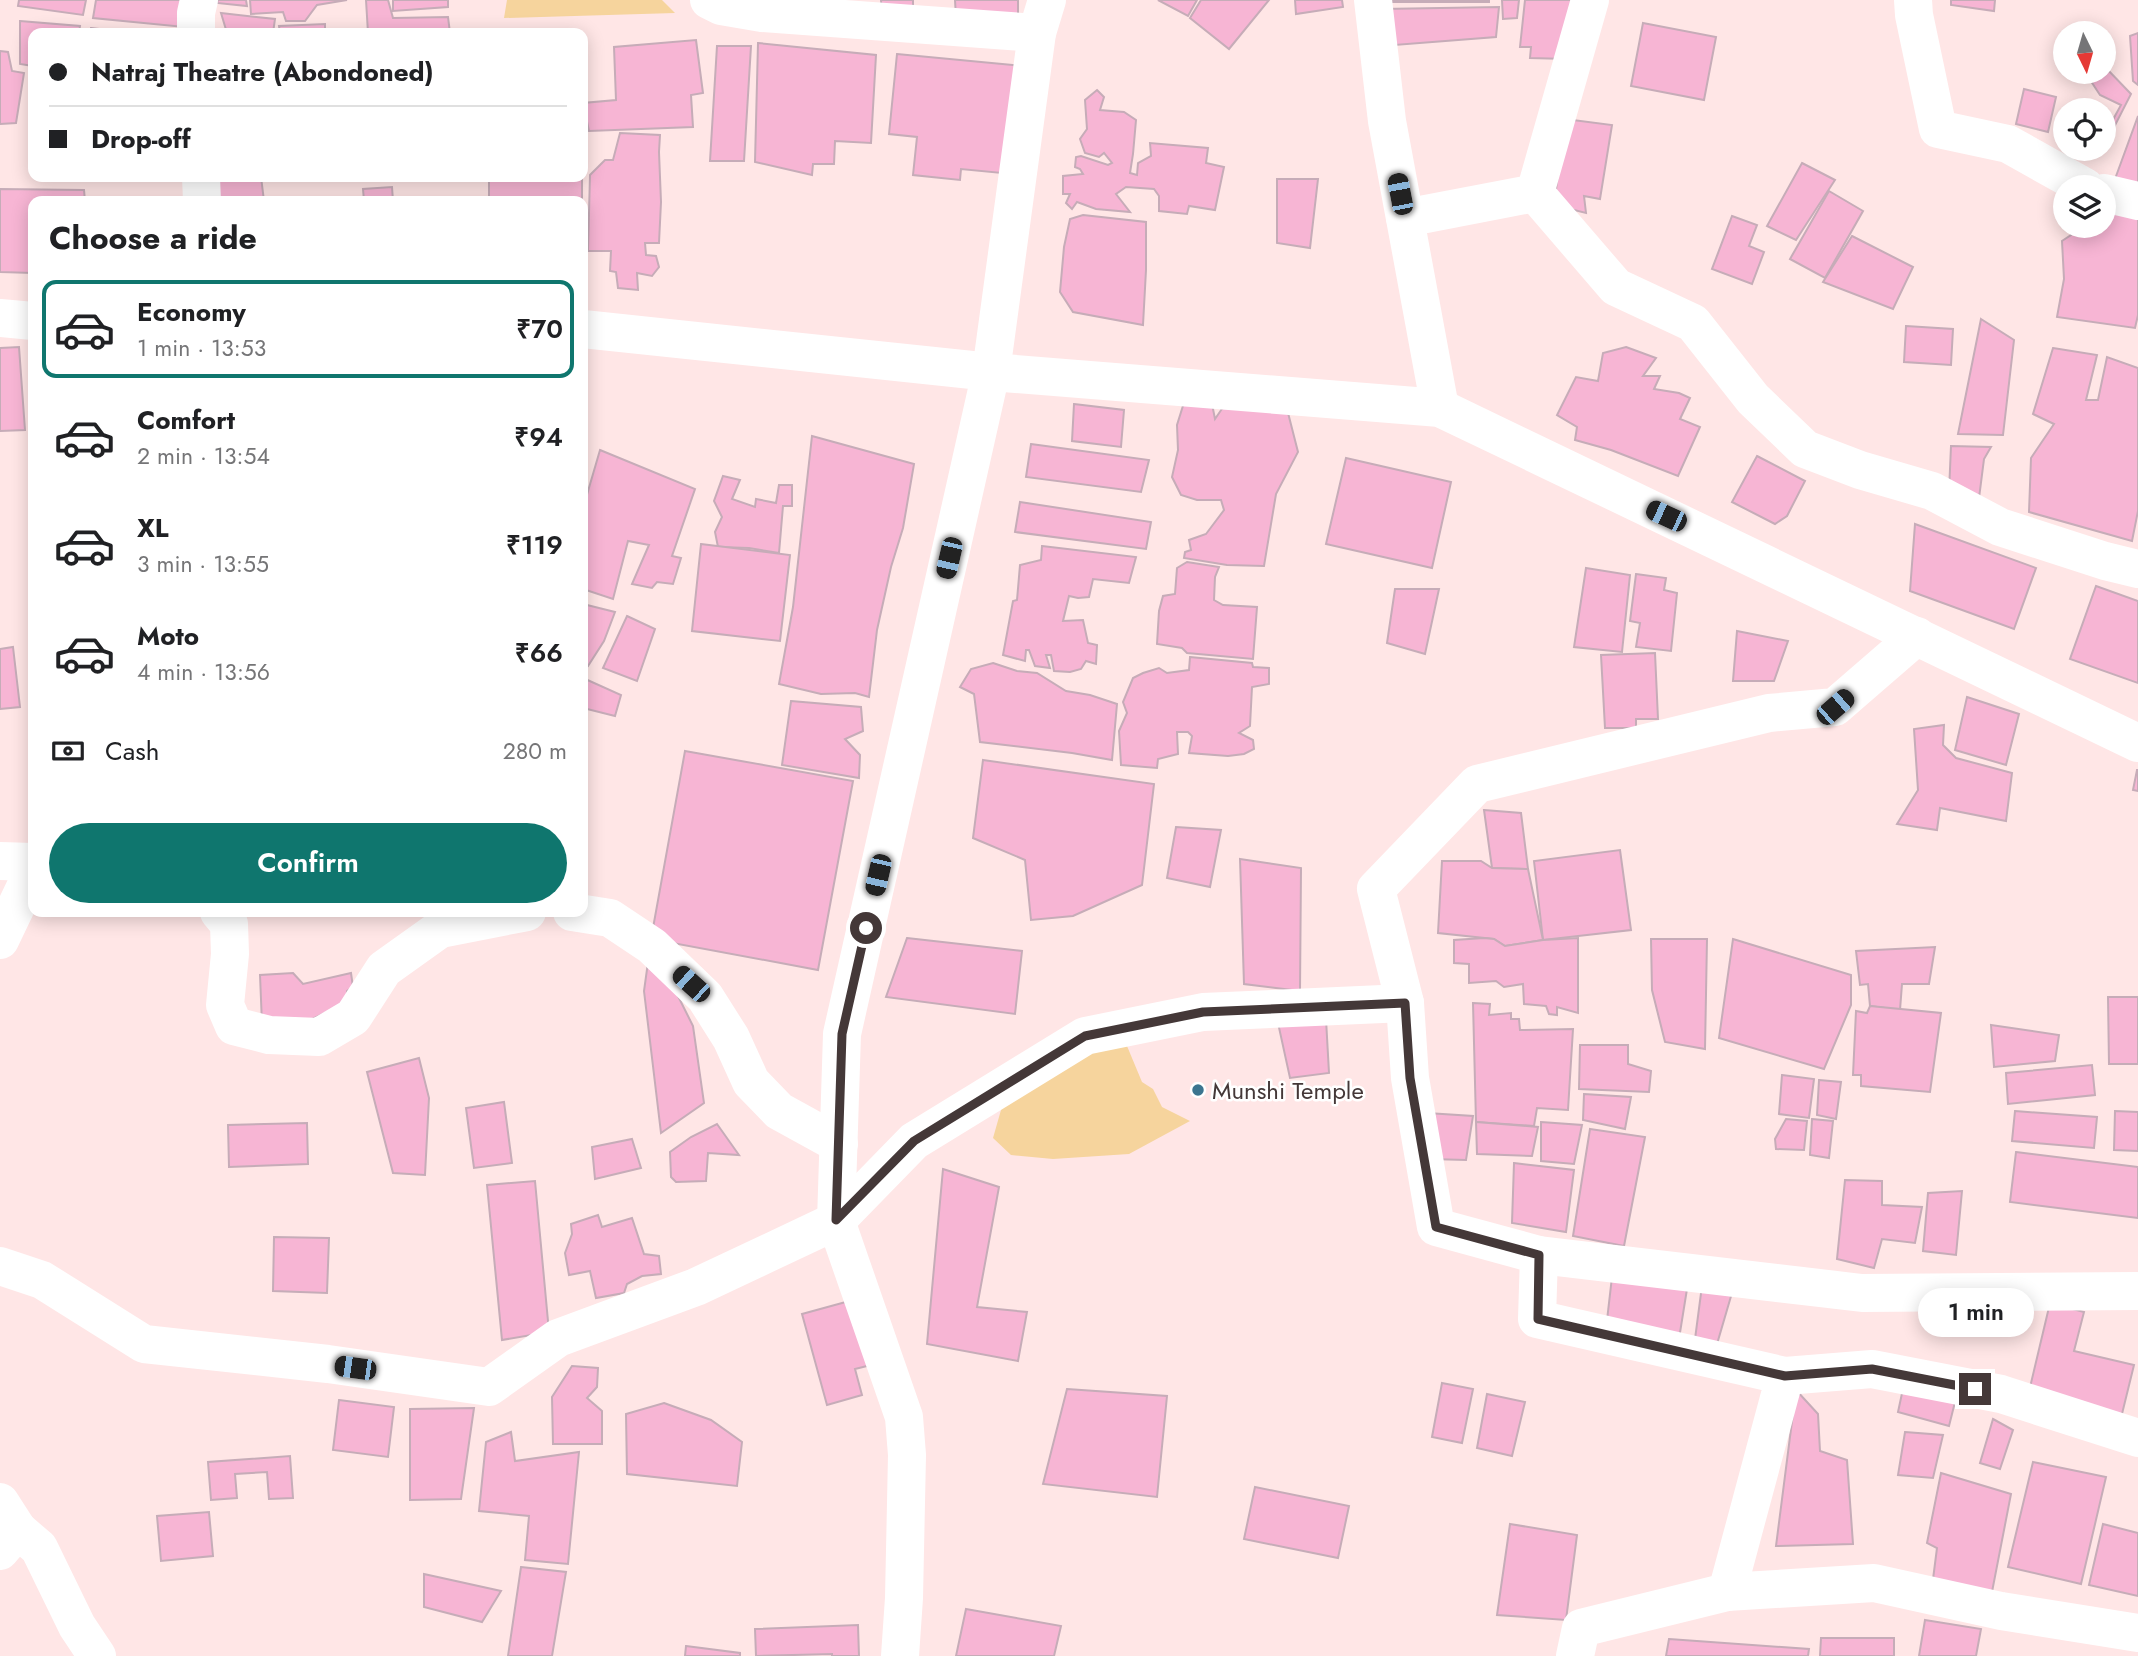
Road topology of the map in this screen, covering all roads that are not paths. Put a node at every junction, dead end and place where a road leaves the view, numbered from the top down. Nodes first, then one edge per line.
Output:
1 (199, 0) edge
2 (709, 0) edge
3 (1373, 0) edge
4 (1590, 0) edge
5 (1913, 0) edge
6 (1042, 17) edge
7 (197, 28) edge
8 (2063, 175) edge
9 (1535, 193) junction
10 (2116, 196) edge
11 (2138, 201) edge
12 (1405, 218) junction
13 (0, 318) edge
14 (28, 321) edge
15 (588, 330) edge
16 (991, 372) junction
17 (1440, 408) junction
18 (2138, 569) edge
19 (1917, 636) junction
20 (2138, 743) edge
21 (0, 861) edge
22 (28, 862) edge
23 (28, 881) edge
24 (588, 915) edge
25 (223, 917) edge
26 (501, 917) edge
27 (0, 940) edge
28 (1405, 1003) junction
29 (839, 1144) junction
30 (836, 1220) junction
31 (1539, 1255) junction
32 (0, 1266) edge
33 (2138, 1291) edge
34 (1785, 1376) junction
35 (2138, 1438) edge
36 (6, 1528) edge
37 (1727, 1592) junction
38 (2138, 1633) edge
39 (97, 1656) edge
40 (900, 1656) edge
41 (1575, 1656) edge

1 - 7 street
2 - 6 street
3 - 12 street
4 - 9 street
5 - 8 street
6 - 16 street
9 - 12 street
9 - 18 street
10 - 11 street
12 - 17 street
13 - 14 street
15 - 16 street
16 - 17 street
16 - 29 street
17 - 19 street
19 - 20 street
19 - 28 street
21 - 22 street
23 - 27 street
24 - 29 street
25 - 26 street
28 - 30 street
28 - 31 street
29 - 30 street
30 - 32 street
30 - 40 street
31 - 33 street
31 - 34 street
34 - 35 street
34 - 37 street
36 - 39 street
37 - 38 street
37 - 41 street

